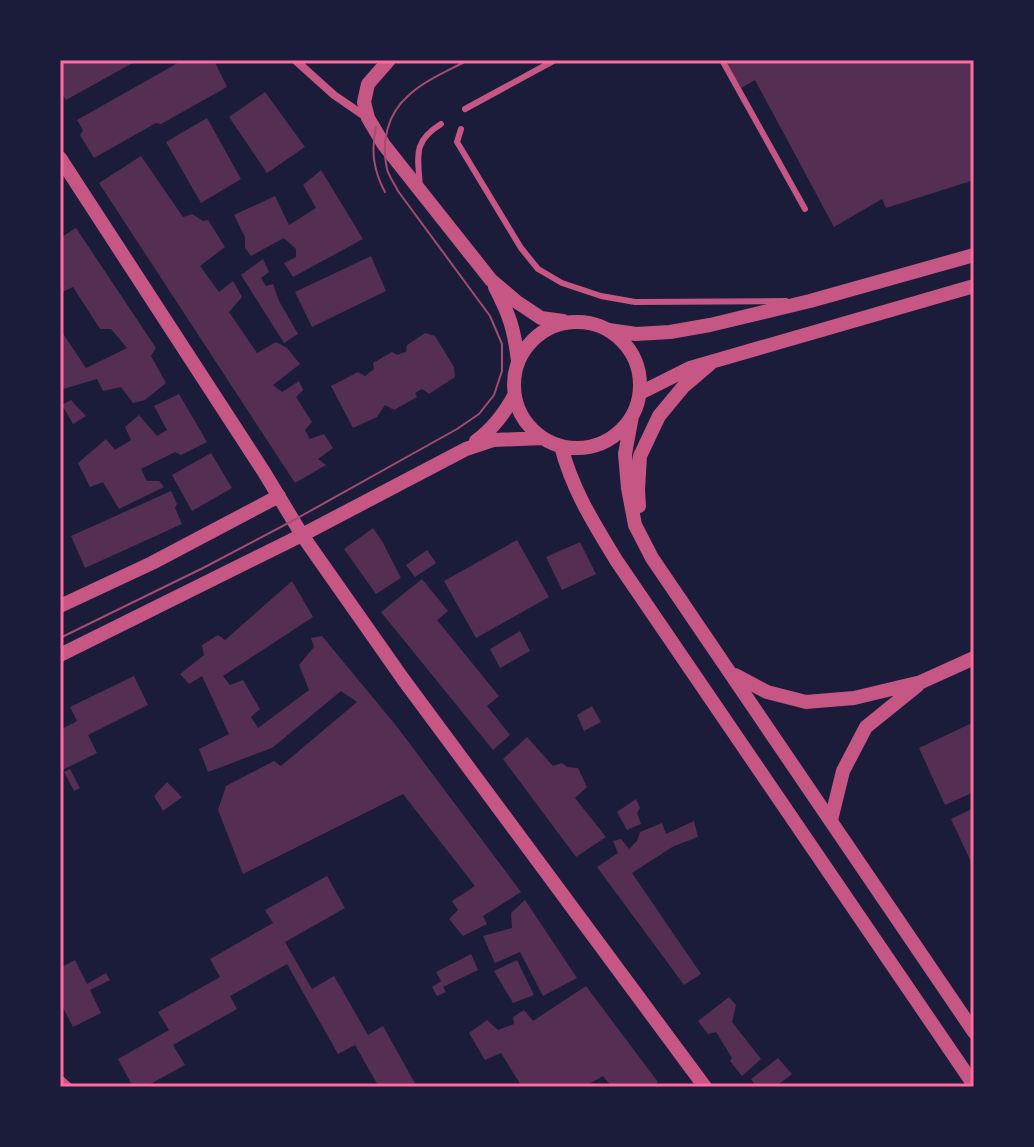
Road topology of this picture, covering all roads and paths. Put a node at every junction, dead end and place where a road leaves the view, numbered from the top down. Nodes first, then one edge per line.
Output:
1 (295, 60) edge
2 (389, 60) edge
3 (555, 60) edge
4 (722, 60) edge
5 (465, 109) dead end
6 (368, 118) junction
7 (441, 124) dead end
8 (461, 129) dead end
9 (60, 158) edge
10 (420, 190) junction
11 (805, 209) dead end
12 (974, 255) edge
13 (491, 280) junction
14 (974, 286) edge
15 (810, 301) junction
16 (567, 322) junction
17 (608, 330) junction
18 (714, 360) junction
19 (518, 361) junction
20 (640, 393) junction
21 (514, 396) junction
22 (632, 416) junction
23 (543, 438) junction
24 (561, 446) junction
25 (466, 449) junction
26 (279, 496) junction
27 (302, 535) junction
28 (642, 539) junction
29 (60, 606) edge
30 (60, 655) edge
31 (974, 658) edge
32 (731, 673) junction
33 (921, 682) junction
34 (831, 820) junction
35 (974, 1032) edge
36 (60, 1079) edge
37 (974, 1085) edge
38 (69, 1087) edge
39 (705, 1087) edge

1 - 6 street
2 - 6 street
3 - 5 lane
4 - 11 lane
6 - 10 street
7 - 10 lane
8 - 15 lane
9 - 26 street
10 - 13 street
12 - 15 street
13 - 16 street
13 - 19 street
14 - 18 street
15 - 17 street
16 - 17 street
16 - 19 street
17 - 20 street
18 - 20 street
18 - 28 street
19 - 21 street
20 - 22 street
21 - 23 street
21 - 25 street
22 - 24 street
22 - 28 street
23 - 24 street
23 - 25 street
24 - 37 street
25 - 27 street
26 - 27 street
26 - 29 street
27 - 30 street
27 - 39 street
28 - 32 street
31 - 33 street
32 - 33 street
32 - 34 street
33 - 34 street
34 - 35 street
36 - 38 street

